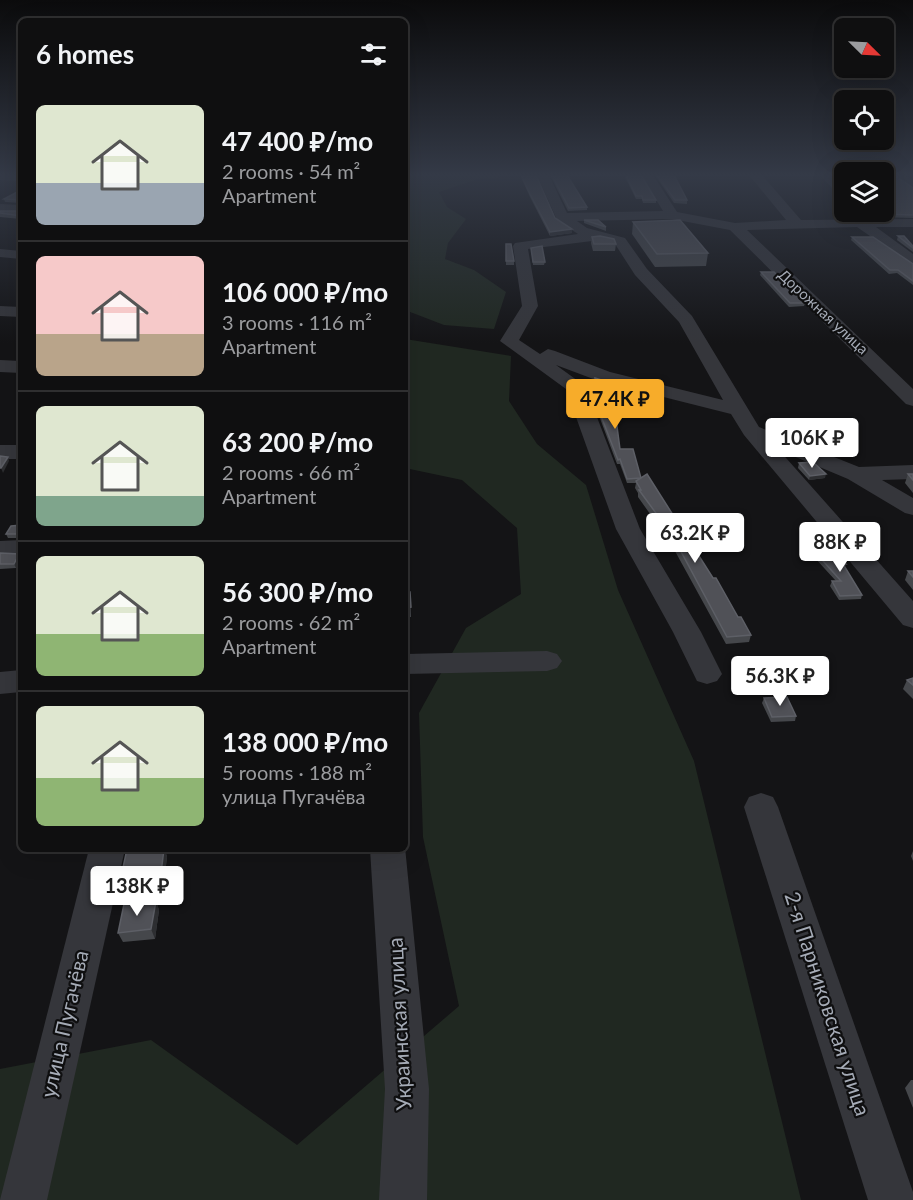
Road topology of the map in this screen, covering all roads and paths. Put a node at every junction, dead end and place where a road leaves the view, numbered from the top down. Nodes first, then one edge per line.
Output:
1 (582, 231) edge
2 (739, 231) edge
3 (872, 231) edge
4 (600, 236) junction
5 (0, 253) edge
6 (18, 255) edge
7 (913, 261) edge
8 (0, 311) edge
9 (18, 312) edge
10 (509, 341) junction
11 (0, 366) edge
12 (18, 367) edge
13 (913, 400) edge
14 (740, 410) junction
15 (751, 430) junction
16 (0, 452) edge
17 (18, 452) edge
18 (913, 472) edge
19 (856, 474) junction
20 (913, 508) edge
21 (18, 548) edge
22 (0, 549) edge
23 (913, 618) edge
24 (547, 661) dead end
25 (408, 664) edge
26 (707, 674) dead end
27 (18, 681) edge
28 (0, 683) edge
29 (761, 807) dead end
30 (106, 852) edge
31 (388, 852) edge
32 (23, 1200) edge
33 (403, 1200) edge
34 (892, 1200) edge

1 - 4 street
2 - 13 street, Дорожная улица
3 - 7 street
4 - 10 street
4 - 14 street
5 - 6 street
8 - 9 street
10 - 14 street
10 - 26 street
11 - 12 street
14 - 15 street
15 - 19 street
15 - 23 street
16 - 17 street
18 - 19 street
19 - 20 street
21 - 22 street
24 - 25 street
27 - 28 street
29 - 34 street, 2-я Парниковская улица
30 - 32 street, улица Пугачёва
31 - 33 street, Украинская улица

